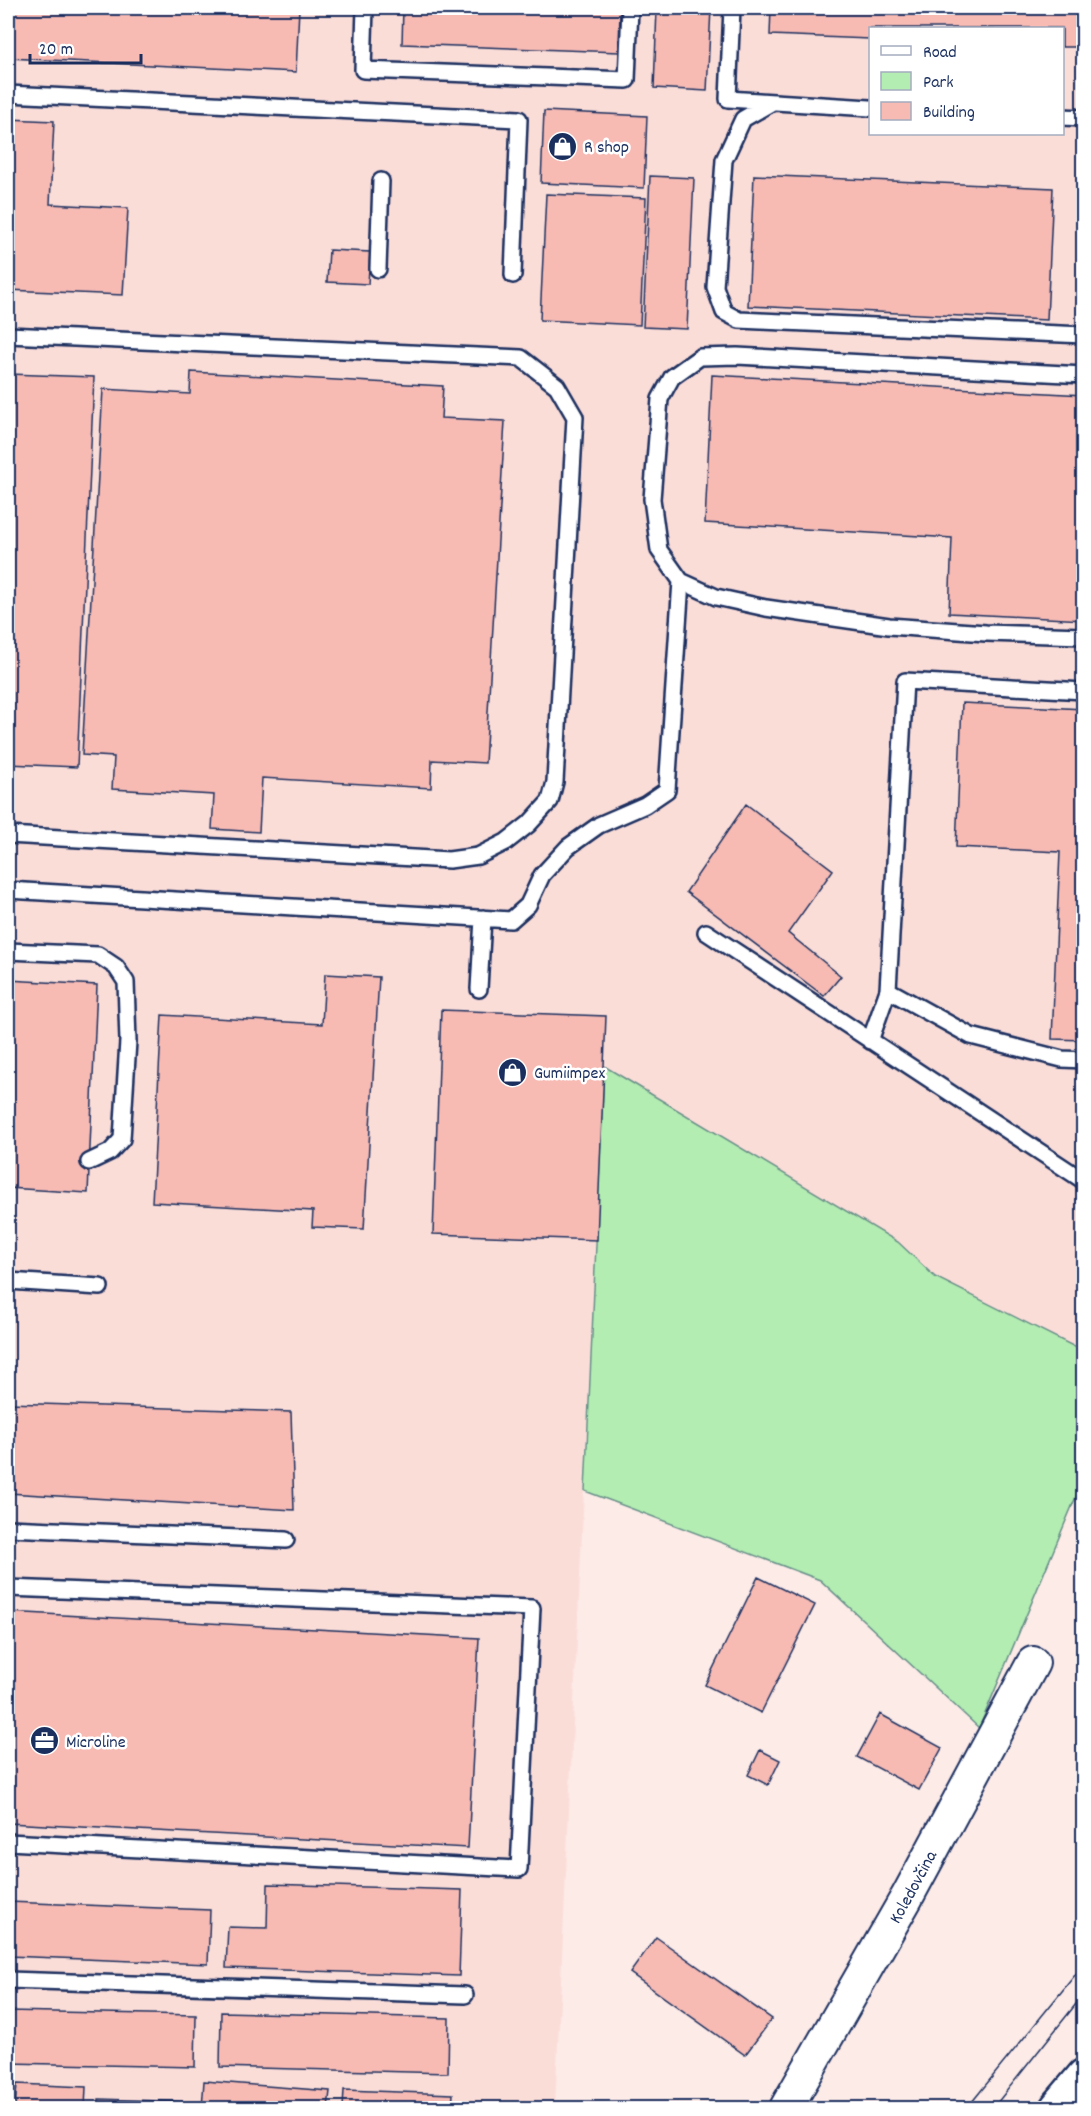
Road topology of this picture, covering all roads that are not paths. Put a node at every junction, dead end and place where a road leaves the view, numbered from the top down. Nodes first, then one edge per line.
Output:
1 (365, 8) edge
2 (630, 8) edge
3 (732, 8) edge
4 (8, 94) edge
5 (771, 103) junction
6 (869, 108) edge
7 (1064, 117) edge
8 (1083, 118) edge
9 (381, 181) dead end
10 (378, 269) dead end
11 (513, 275) dead end
12 (8, 335) edge
13 (1083, 335) edge
14 (1083, 375) edge
15 (681, 581) junction
16 (1083, 636) edge
17 (1083, 691) edge
18 (8, 835) edge
19 (8, 890) edge
20 (483, 918) junction
21 (706, 932) dead end
22 (8, 951) edge
23 (479, 989) dead end
24 (888, 990) junction
25 (870, 1041) junction
26 (1083, 1060) edge
27 (89, 1162) dead end
28 (1083, 1181) edge
29 (8, 1281) edge
30 (100, 1287) dead end
31 (8, 1528) edge
32 (286, 1540) dead end
33 (8, 1588) edge
34 (1033, 1663) dead end
35 (8, 1842) edge
36 (8, 1980) edge
37 (465, 1995) dead end
38 (1083, 2076) edge
39 (786, 2109) edge
40 (1057, 2109) edge

1 - 2 lane
3 - 5 lane
4 - 11 lane
5 - 6 lane
5 - 13 lane
7 - 8 lane
9 - 10 lane
12 - 18 lane
14 - 15 lane
15 - 16 lane
15 - 20 lane
17 - 24 lane
19 - 20 lane
20 - 23 lane
21 - 25 lane
22 - 27 lane
24 - 25 lane
24 - 26 lane
25 - 28 lane
29 - 30 lane
31 - 32 lane
33 - 35 lane
34 - 39 street, Koledovčina
36 - 37 lane
38 - 40 street

